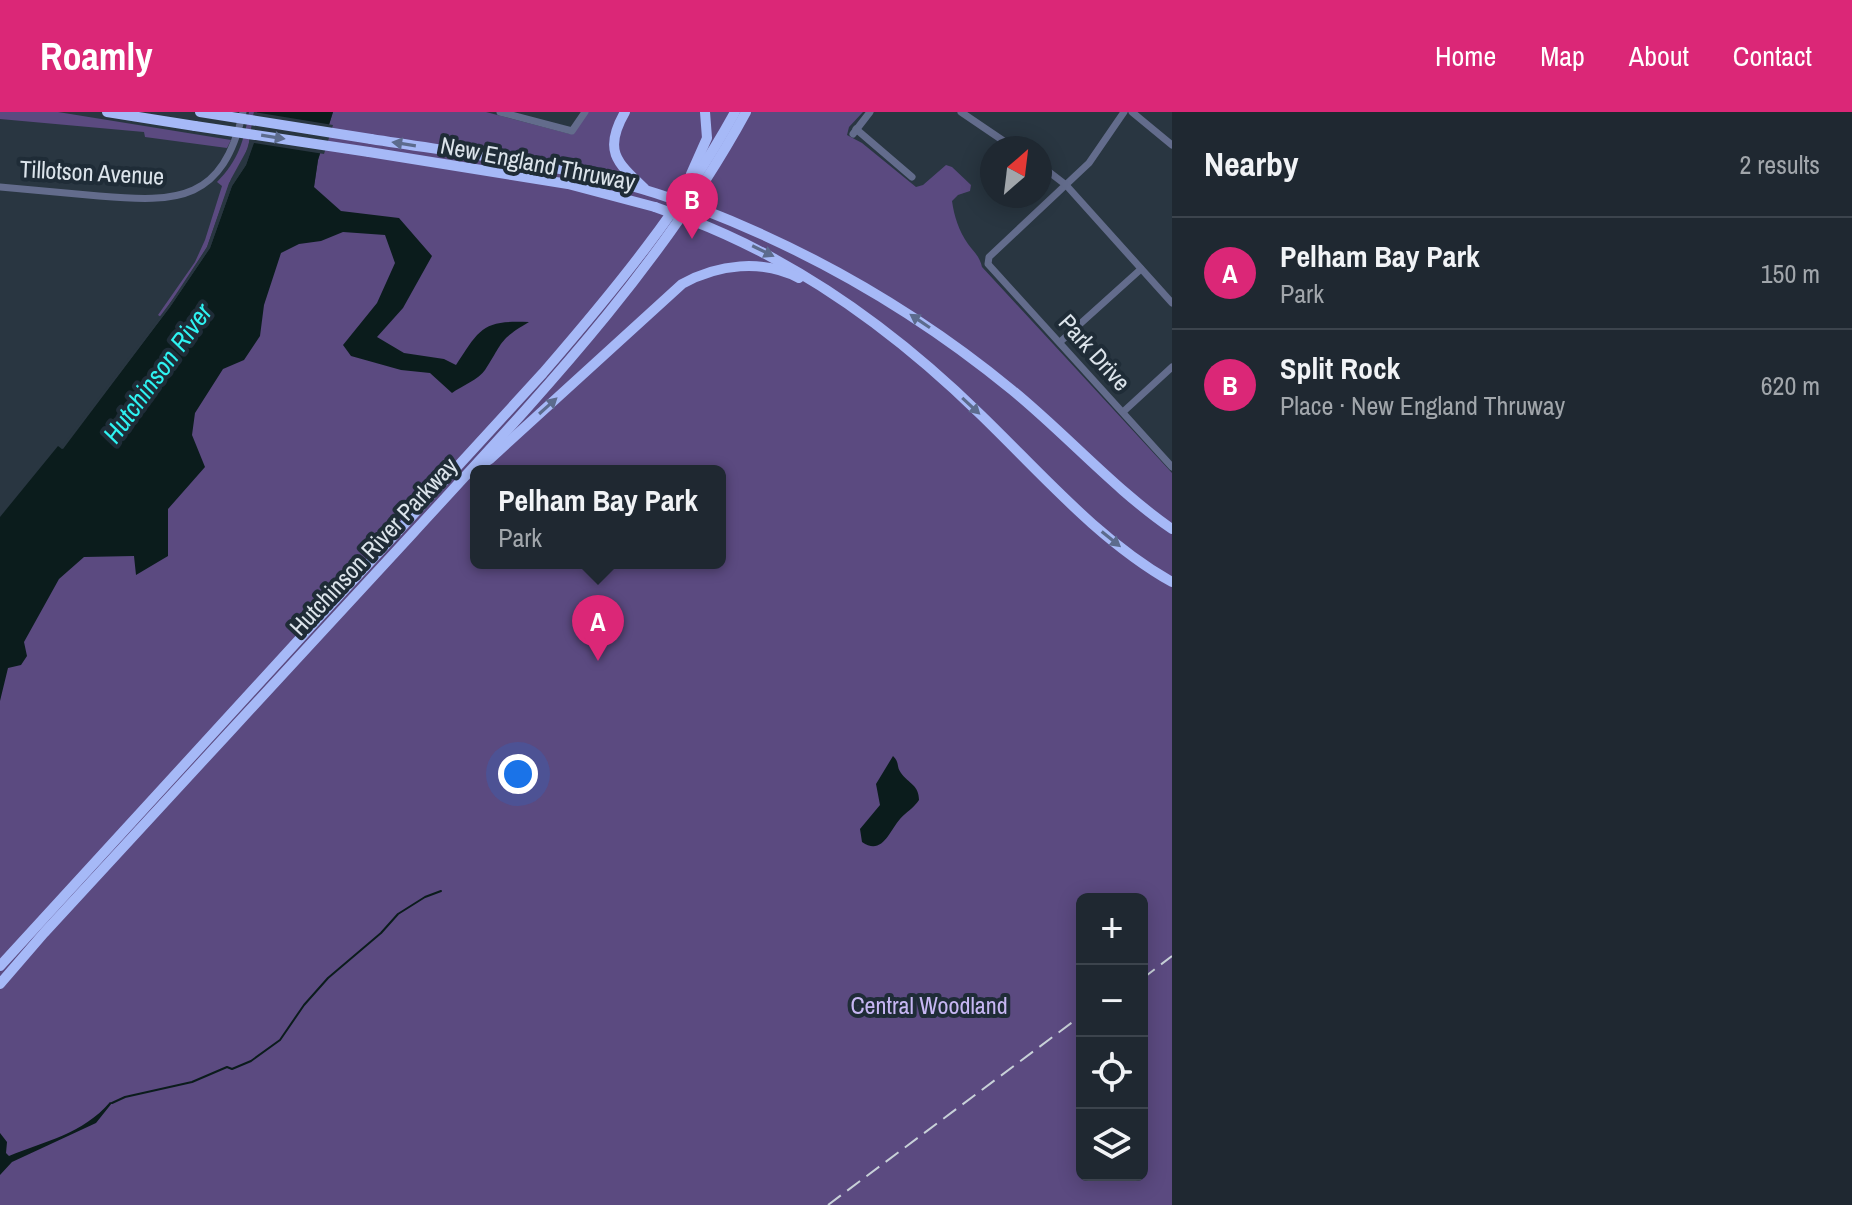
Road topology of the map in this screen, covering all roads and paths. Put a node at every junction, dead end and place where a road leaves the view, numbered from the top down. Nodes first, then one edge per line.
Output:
1 (107, 112) edge
2 (200, 112) edge
3 (243, 112) edge
4 (500, 112) edge
5 (585, 112) edge
6 (625, 112) edge
7 (705, 112) edge
8 (735, 112) edge
9 (746, 112) edge
10 (870, 112) edge
11 (961, 112) edge
12 (1124, 112) edge
13 (1132, 112) edge
14 (521, 115) edge
15 (996, 136) edge
16 (1172, 145) edge
17 (1052, 174) edge
18 (912, 177) dead end
19 (1066, 185) junction
20 (0, 187) edge
21 (645, 189) junction
22 (673, 211) junction
23 (1141, 269) junction
24 (824, 287) junction
25 (1172, 303) edge
26 (1060, 342) junction
27 (1172, 367) edge
28 (1123, 412) junction
29 (475, 465) edge
30 (481, 465) edge
31 (1172, 467) edge
32 (470, 471) edge
33 (470, 472) edge
34 (467, 474) junction
35 (1172, 529) edge
36 (1172, 582) edge
37 (0, 966) edge
38 (0, 984) edge

1 -> 24 highway, New England Thruway, bridge
21 -> 2 highway, New England Thruway, bridge
3 - 20 street, Tillotson Avenue
4 - 14 street
5 - 14 street
6 - 21 highway
7 - 22 highway
8 - 22 highway, Hutchinson River Parkway
9 - 29 highway, Hutchinson River Parkway
10 - 18 street
11 - 15 street
12 - 19 street
13 - 16 street
17 - 19 street
19 - 23 street
19 - 26 street, Park Drive
35 -> 21 highway, New England Thruway, bridge
22 - 37 highway, Hutchinson River Parkway
23 - 25 street
23 - 26 street
30 -> 24 highway
24 -> 36 highway, New England Thruway
26 - 28 street, Park Drive
27 - 28 street
28 - 31 street, Park Drive
32 - 34 highway, Hutchinson River Parkway
34 -> 33 highway
34 - 38 highway, Hutchinson River Parkway

